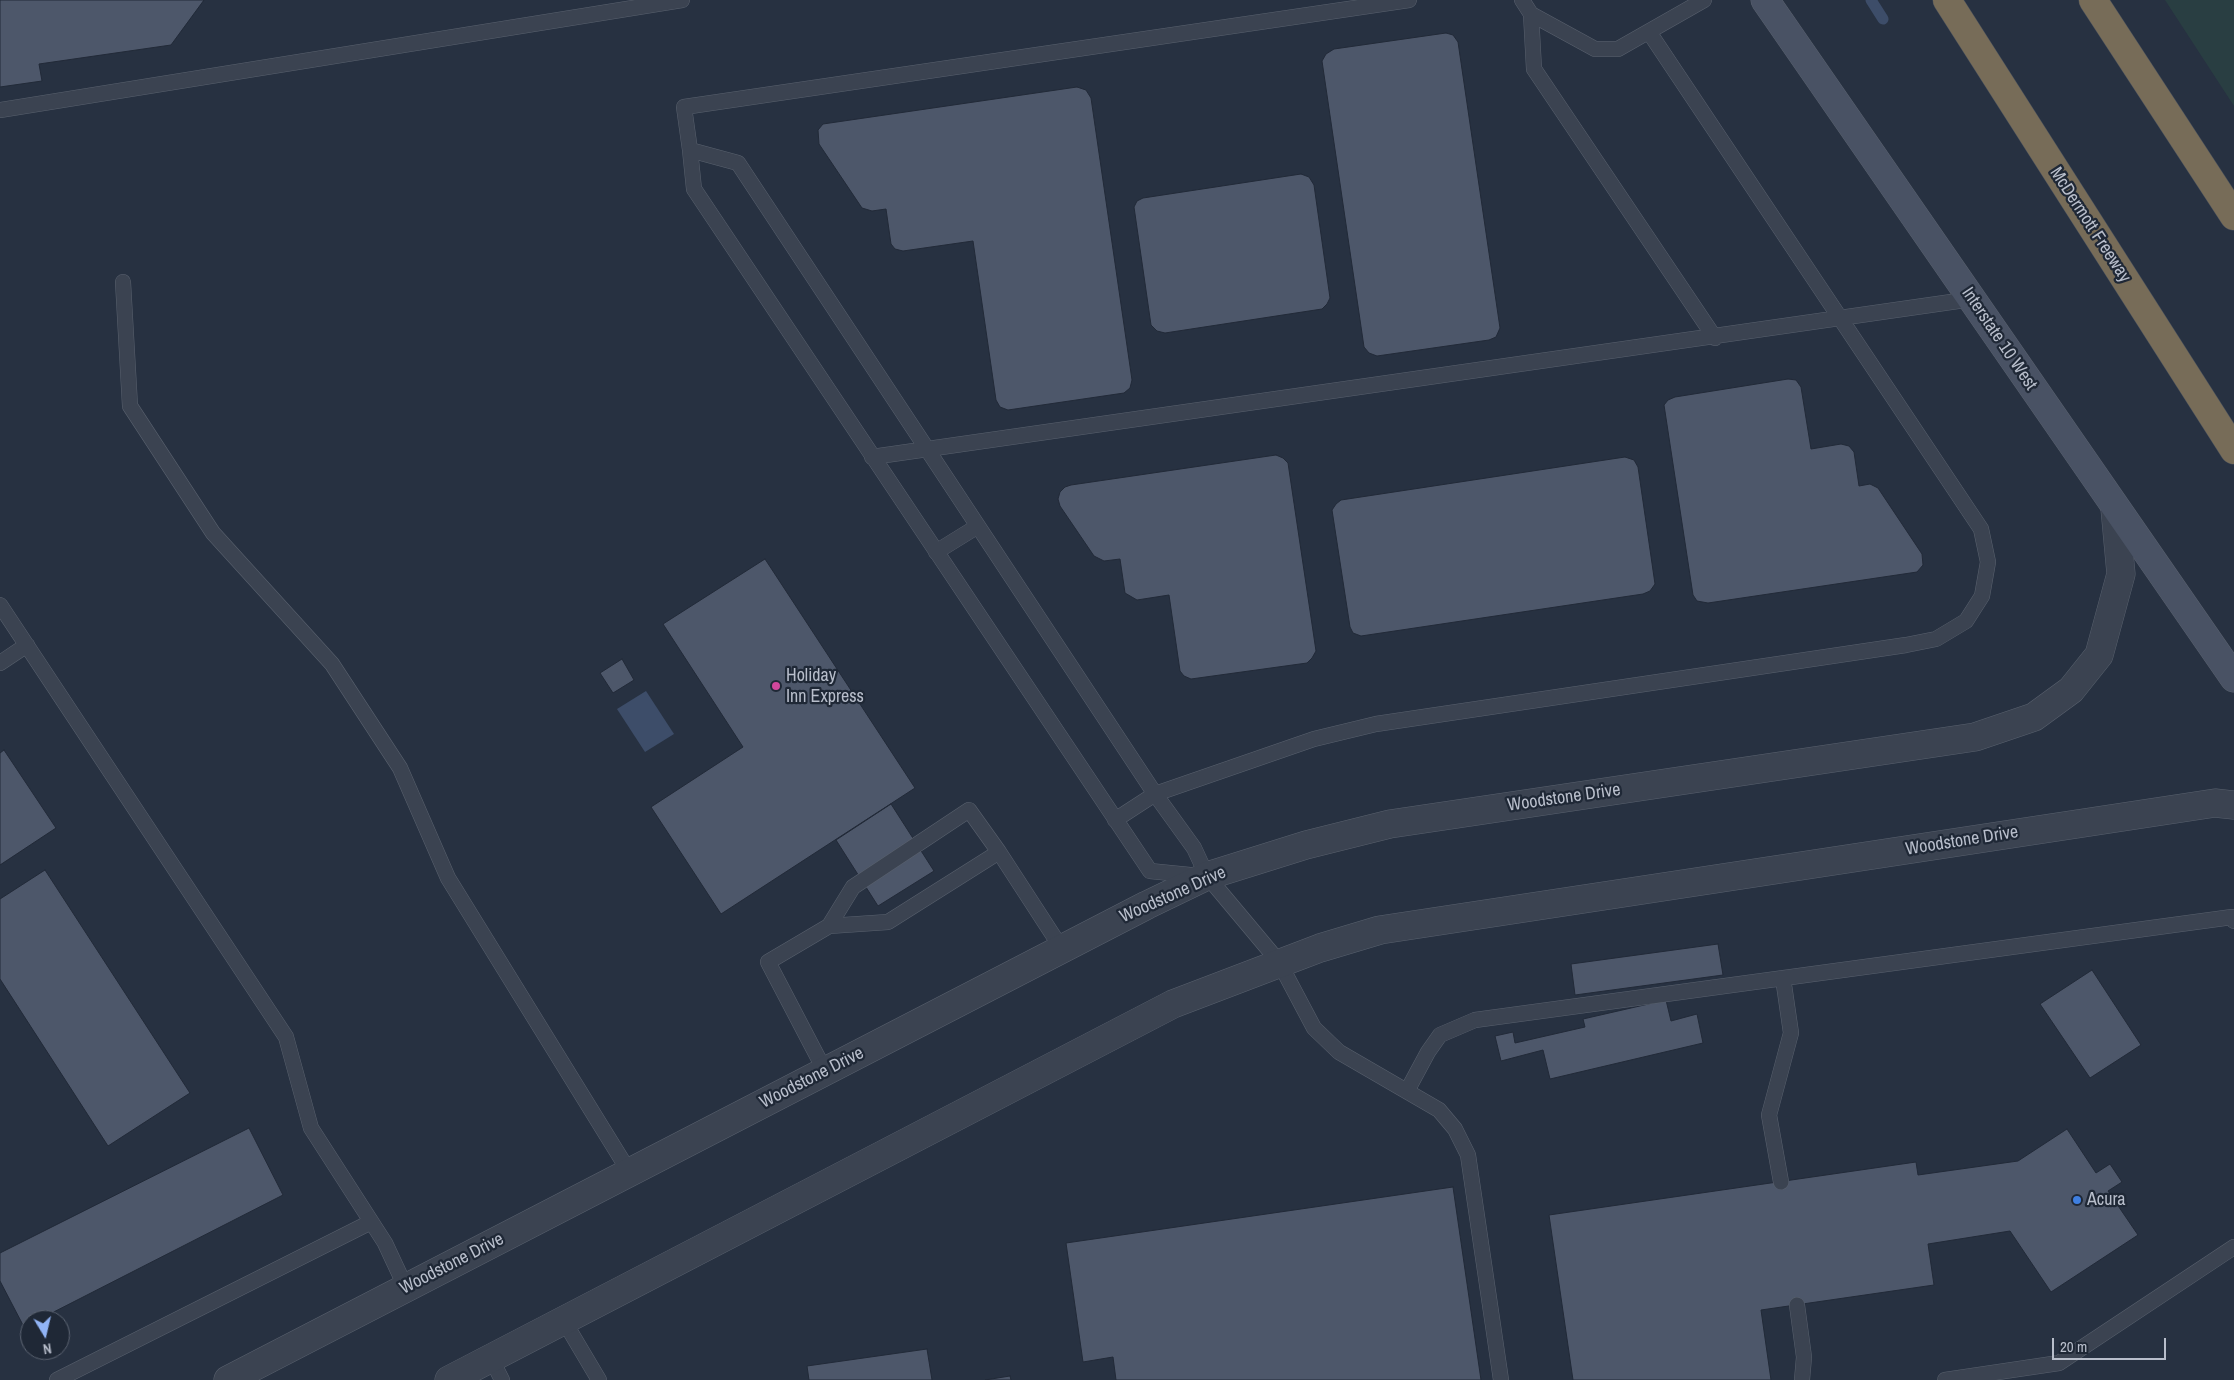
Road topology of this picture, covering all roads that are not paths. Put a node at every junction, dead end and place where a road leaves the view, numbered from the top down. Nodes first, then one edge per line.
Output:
1 (682, 0) edge
2 (1409, 0) edge
3 (1522, 0) edge
4 (1704, 0) edge
5 (1765, 0) edge
6 (2093, 0) edge
7 (1948, 3) edge
8 (1531, 14) junction
9 (1649, 32) junction
10 (0, 110) edge
11 (690, 150) junction
12 (2234, 216) edge
13 (123, 282) dead end
14 (1972, 300) junction
15 (1842, 320) junction
16 (1715, 338) junction
17 (926, 448) junction
18 (2234, 450) edge
19 (872, 456) junction
20 (2115, 509) junction
21 (978, 526) junction
22 (936, 552) junction
23 (0, 605) edge
24 (27, 645) junction
25 (0, 663) edge
26 (2234, 678) edge
27 (1155, 794) junction
28 (2234, 805) edge
29 (1115, 820) junction
30 (999, 852) junction
31 (1207, 876) junction
32 (2234, 921) edge
33 (829, 926) junction
34 (1062, 949) junction
35 (1279, 962) junction
36 (1782, 978) junction
37 (825, 1072) junction
38 (1406, 1091) junction
39 (630, 1173) junction
40 (1781, 1182) dead end
41 (371, 1222) junction
42 (2234, 1247) edge
43 (406, 1288) junction
44 (1797, 1305) dead end
45 (564, 1321) junction
46 (496, 1369) edge
47 (57, 1380) edge
48 (228, 1380) edge
49 (449, 1380) edge
50 (598, 1380) edge
51 (1501, 1380) edge
52 (1802, 1380) edge
53 (1945, 1380) edge

1 - 10 lane
2 - 11 lane
3 - 8 lane
4 - 9 lane
5 - 14 main road, Interstate 10 West
6 - 12 highway
7 - 18 highway, McDermott Freeway
8 - 9 lane
8 - 16 lane
9 - 15 lane
11 - 17 lane
11 - 19 lane
13 - 39 lane
14 - 15 lane
14 - 20 main road, Interstate 10 West
15 - 16 lane
15 - 27 lane
16 - 17 lane
17 - 19 lane
17 - 21 lane
19 - 22 lane
20 - 26 main road, Interstate 10 West
20 - 31 street, Woodstone Drive
21 - 22 lane
21 - 27 lane
22 - 29 lane
23 - 24 lane
24 - 25 lane
24 - 41 lane
27 - 29 lane
27 - 31 lane
28 - 35 street, Woodstone Drive
29 - 31 lane
30 - 33 lane
30 - 33 lane
30 - 34 lane
31 - 34 street, Woodstone Drive
31 - 35 lane
32 - 36 lane
33 - 37 lane
34 - 37 street, Woodstone Drive
35 - 38 lane
35 - 45 street, Woodstone Drive
36 - 38 lane
36 - 40 lane
37 - 39 street, Woodstone Drive
38 - 51 lane
39 - 43 street, Woodstone Drive
41 - 43 lane
41 - 47 lane
42 - 53 lane
43 - 48 street, Woodstone Drive
44 - 52 lane
45 - 46 street, Woodstone Drive
45 - 50 lane
46 - 49 street, Woodstone Drive

